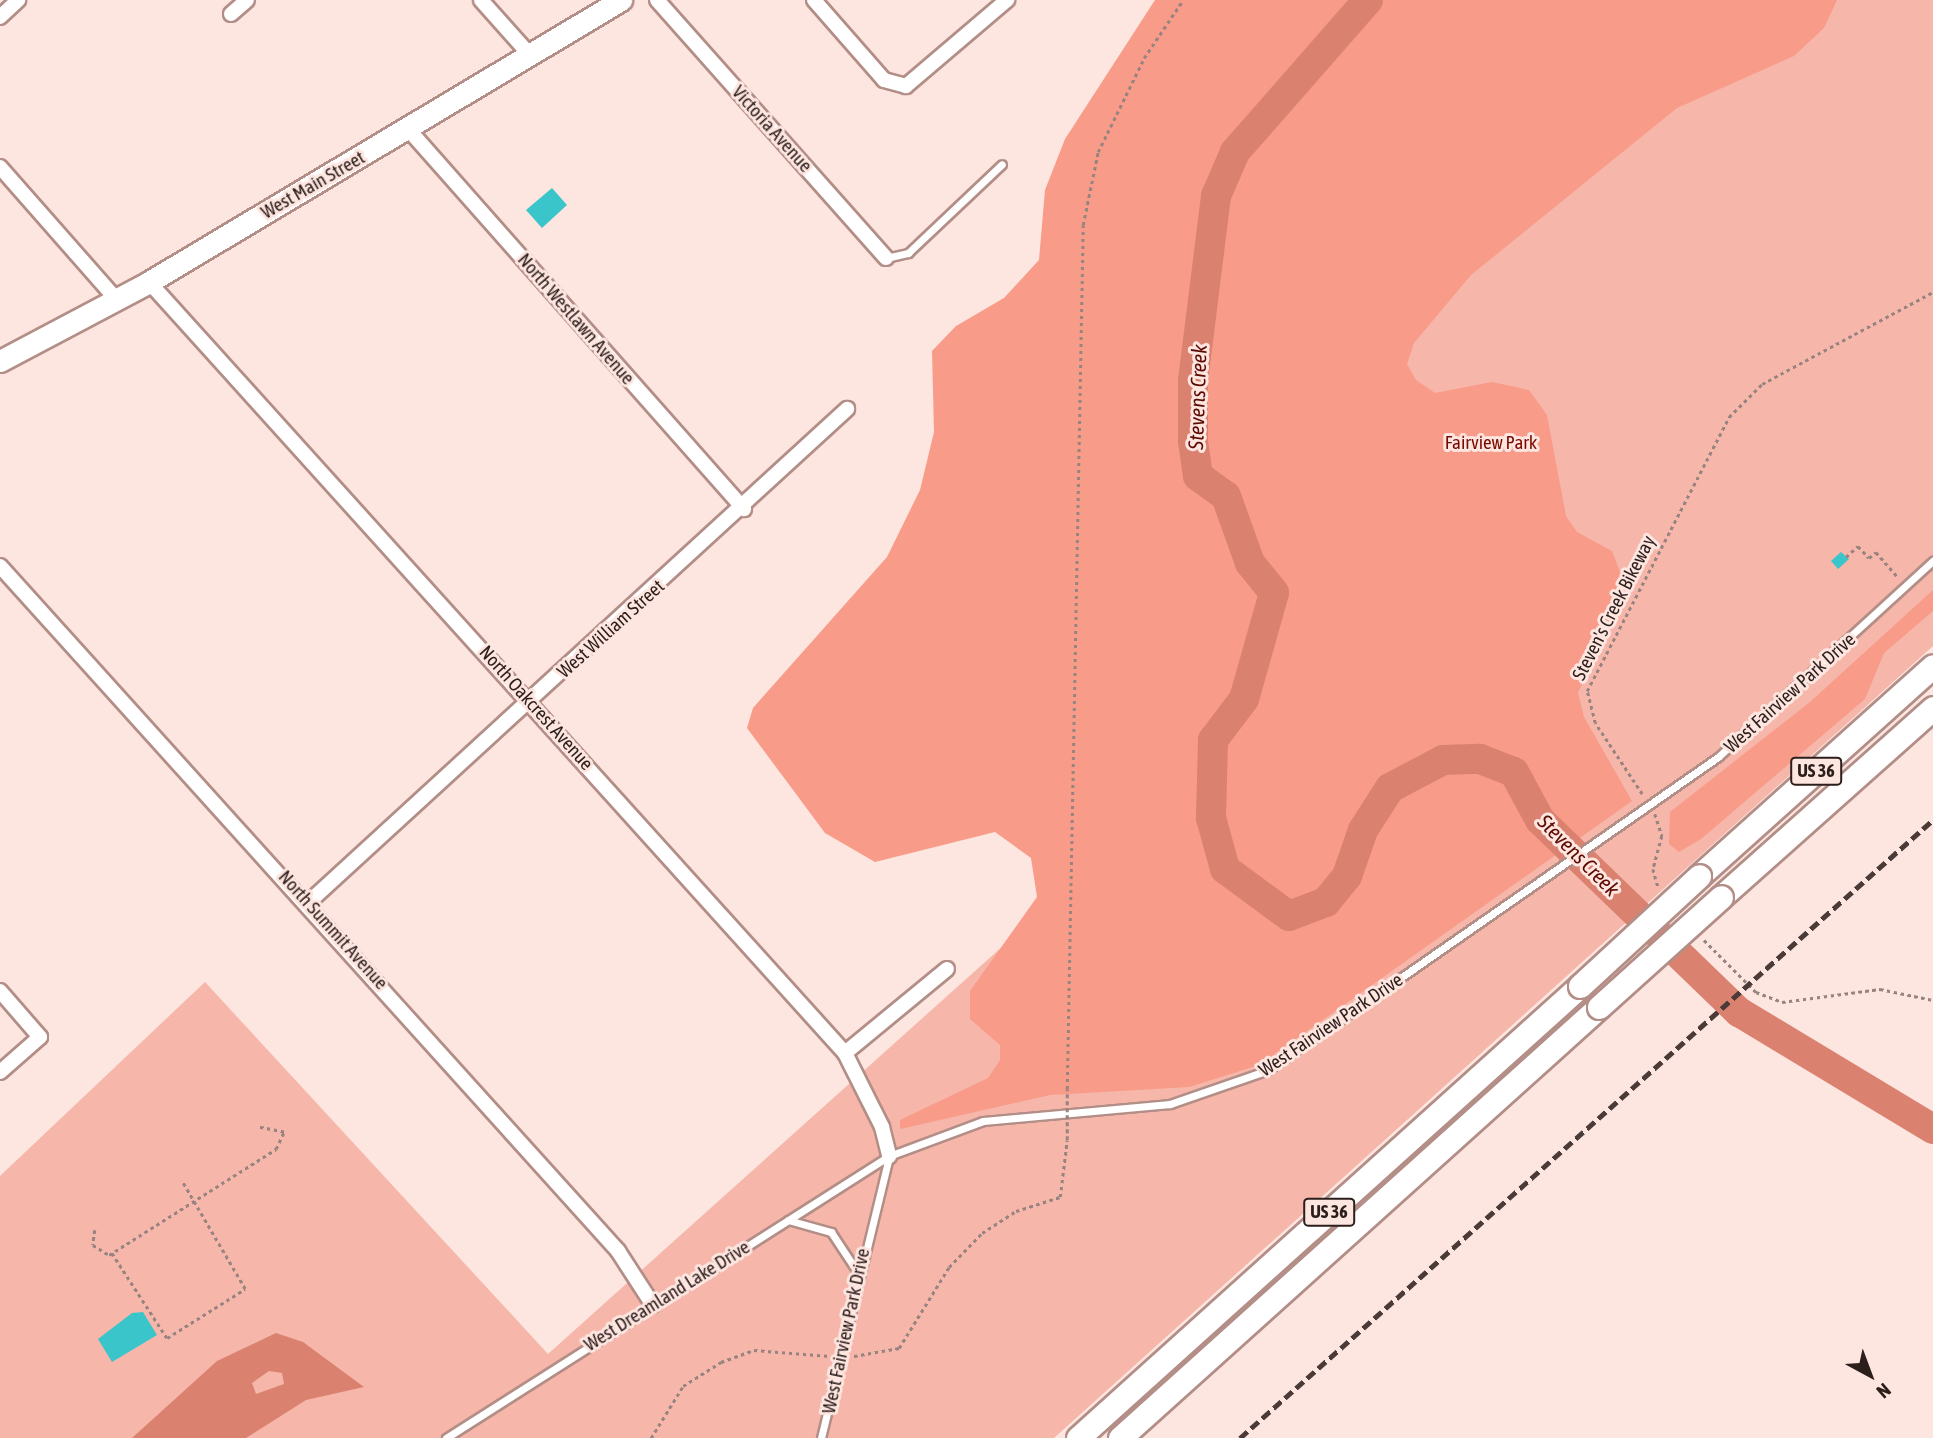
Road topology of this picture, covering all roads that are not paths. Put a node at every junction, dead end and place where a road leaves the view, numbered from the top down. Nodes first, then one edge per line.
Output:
1 (18, 0) edge
2 (247, 0) edge
3 (481, 0) edge
4 (621, 0) edge
5 (657, 0) edge
6 (814, 0) edge
7 (1007, 0) edge
8 (231, 14) dead end
9 (0, 17) edge
10 (530, 55) junction
11 (409, 130) junction
12 (1002, 164) dead end
13 (0, 167) edge
14 (887, 258) joint
15 (149, 282) junction
16 (116, 299) junction
17 (0, 361) edge
18 (848, 409) dead end
19 (744, 509) junction
20 (1933, 561) edge
21 (0, 566) edge
22 (1933, 666) edge
23 (531, 703) junction
24 (1933, 708) edge
25 (309, 902) junction
26 (947, 969) dead end
27 (0, 992) edge
28 (845, 1053) junction
29 (0, 1072) edge
30 (889, 1156) junction
31 (788, 1220) junction
32 (859, 1277) junction
33 (653, 1304) junction
34 (446, 1438) edge
35 (821, 1438) edge
36 (1078, 1438) edge
37 (1121, 1438) edge

1 - 9 street
2 - 8 street
3 - 10 street
4 - 10 street, West Main Street
5 - 14 street, Victoria Avenue
6 - 7 street
10 - 11 street, West Main Street
11 - 15 street, West Main Street
11 - 19 street, North Westlawn Avenue
12 - 14 lane
13 - 16 street
15 - 16 street, West Main Street
15 - 23 street, North Oakcrest Avenue
16 - 17 street, West Main Street
18 - 19 street, West William Street
19 - 23 street, West William Street
20 - 30 lane, West Fairview Park Drive
21 - 25 street, North Summit Avenue
22 - 36 main road, US 36, bridge
23 - 25 street, West William Street
23 - 28 street, North Oakcrest Avenue
24 - 37 main road, US 36, bridge
25 - 33 street, North Summit Avenue
26 - 28 street
27 - 29 street
28 - 30 street, North Oakcrest Avenue
30 - 31 lane, West Dreamland Lake Drive
30 - 32 lane, West Fairview Park Drive
31 - 32 lane
31 - 33 lane, West Dreamland Lake Drive
32 - 35 lane, West Fairview Park Drive
33 - 34 lane, West Dreamland Lake Drive

